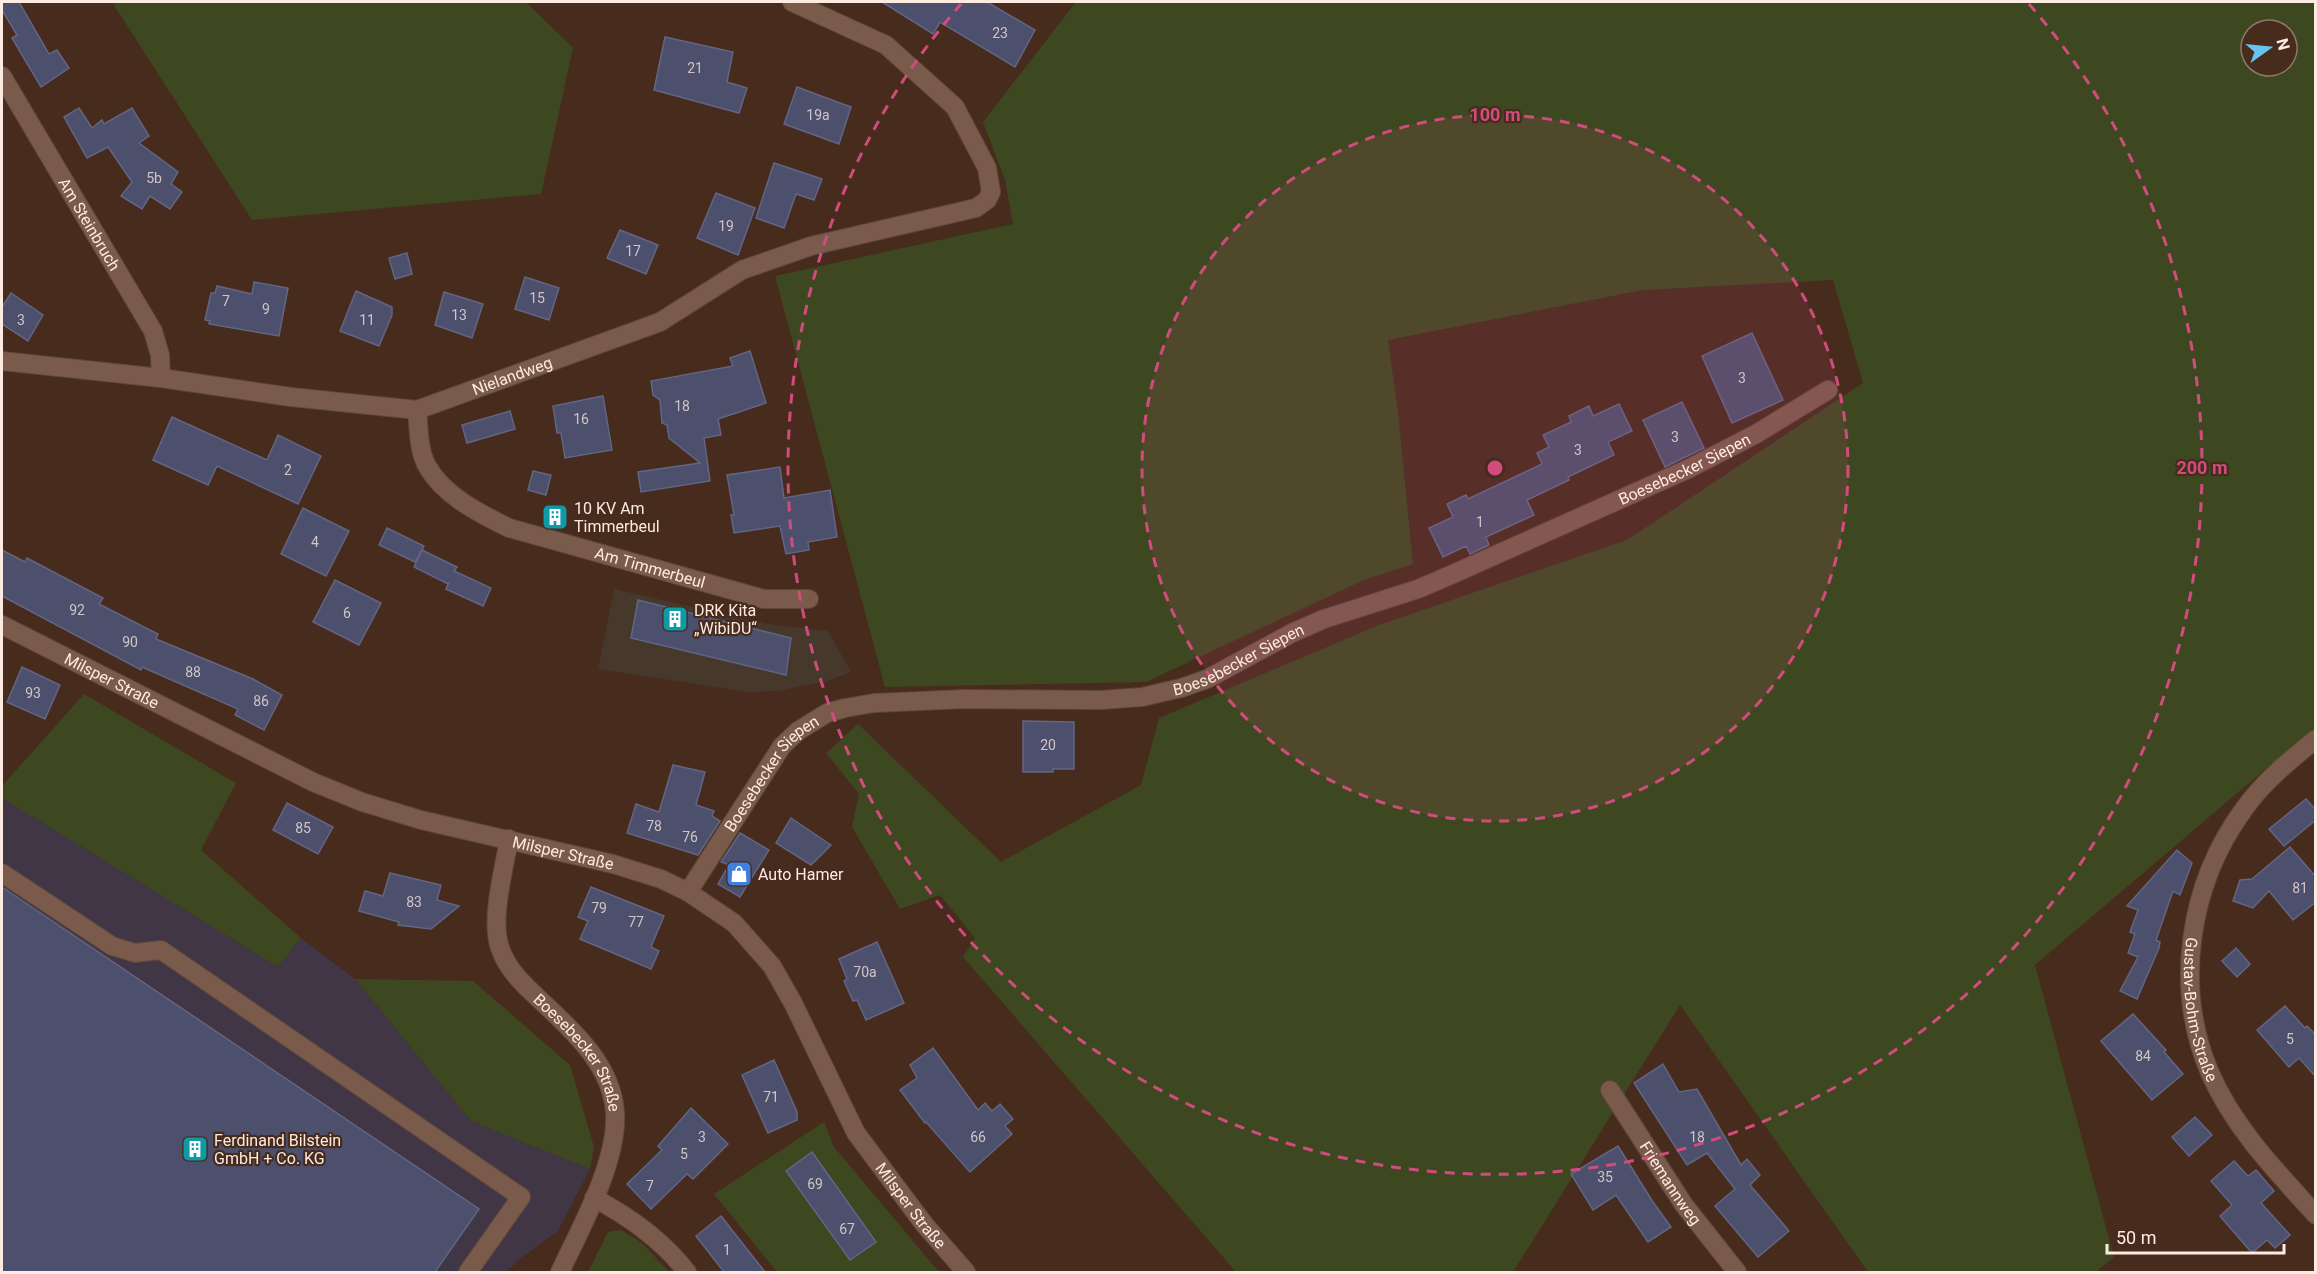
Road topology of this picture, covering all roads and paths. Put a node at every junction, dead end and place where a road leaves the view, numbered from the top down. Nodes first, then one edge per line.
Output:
1 (792, 2) edge
2 (2, 76) edge
3 (2, 361) edge
4 (161, 378) junction
5 (1828, 390) dead end
6 (417, 410) junction
7 (809, 599) dead end
8 (2, 625) edge
9 (2316, 740) edge
10 (509, 839) junction
11 (2, 873) edge
12 (688, 892) junction
13 (1610, 1090) dead end
14 (594, 1198) junction
15 (2316, 1215) edge
16 (468, 1272) edge
17 (560, 1272) edge
18 (687, 1272) edge
19 (966, 1272) edge
20 (1737, 1272) edge

1 - 6 street, Nielandweg
2 - 4 street, Am Steinbruch
3 - 4 street, Nielandweg
4 - 6 street, Nielandweg
5 - 12 street, Boesebecker Siepen
6 - 7 street, Am Timmerbeul
8 - 10 street, Milsper Straße
9 - 15 street, Gustav-Bohm-Straße
10 - 12 street, Milsper Straße
10 - 14 street, Boesebecker Straße
11 - 16 street
12 - 19 street, Milsper Straße
13 - 20 street, Friemannweg
14 - 17 street, Boesebecker Straße
14 - 18 street

